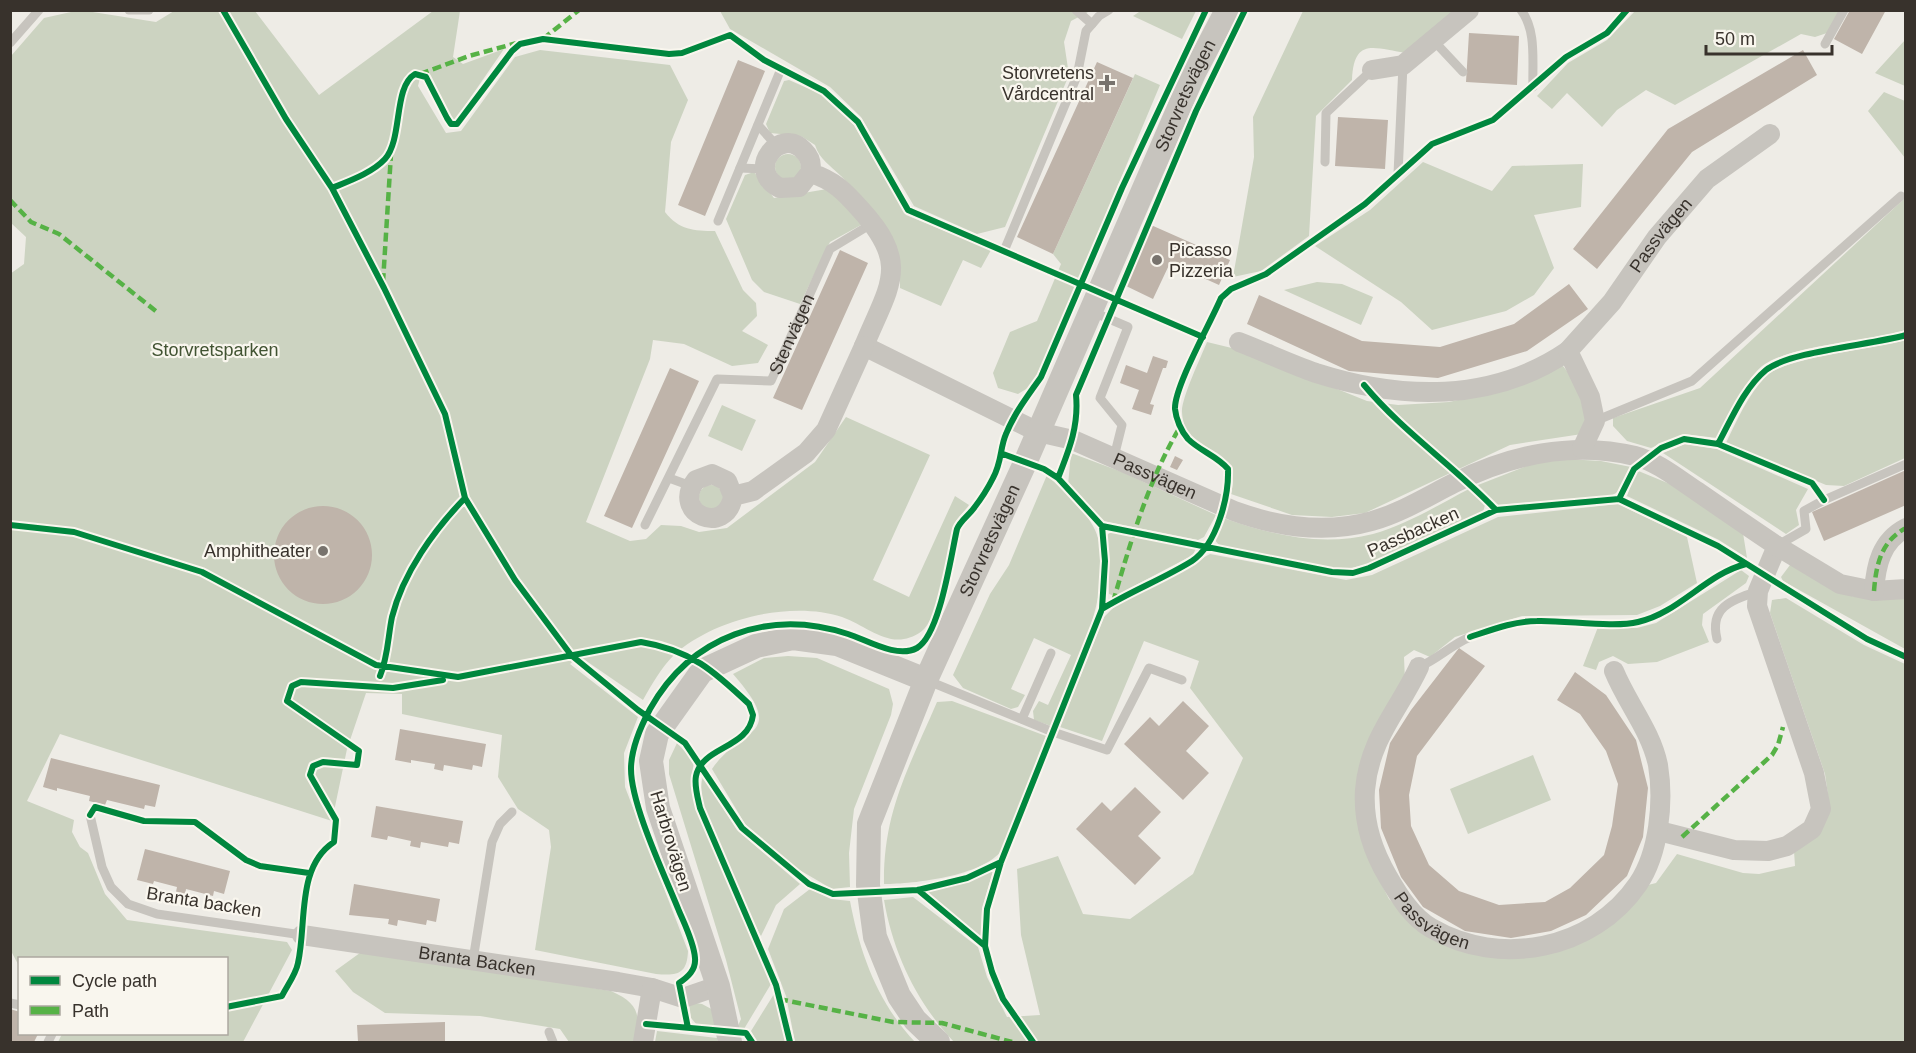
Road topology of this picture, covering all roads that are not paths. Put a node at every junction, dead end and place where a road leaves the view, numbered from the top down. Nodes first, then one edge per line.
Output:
1 (39, 10) edge
2 (129, 10) edge
3 (149, 10) edge
4 (1076, 10) edge
5 (1109, 10) edge
6 (1227, 10) edge
7 (1469, 10) edge
8 (1521, 10) edge
9 (1844, 10) edge
10 (1092, 24) junction
11 (1433, 40) junction
12 (10, 43) edge
13 (1825, 44) dead end
14 (1403, 65) junction
15 (782, 69) dead end
16 (1372, 69) joint
17 (1463, 72) dead end
18 (1533, 87) dead end
19 (758, 125) junction
20 (1770, 135) dead end
21 (777, 146) junction
22 (1324, 162) dead end
23 (740, 168) junction
24 (765, 169) junction
25 (810, 173) junction
26 (1398, 174) dead end
27 (1901, 196) dead end
28 (718, 221) dead end
29 (873, 223) junction
30 (1004, 251) dead end
31 (1091, 311) junction
32 (1239, 342) dead end
33 (864, 346) junction
34 (1568, 351) junction
35 (1595, 421) junction
36 (1038, 432) junction
37 (1582, 449) junction
38 (1114, 457) junction
39 (1905, 464) edge
40 (669, 478) junction
41 (691, 486) junction
42 (733, 496) junction
43 (645, 525) dead end
44 (1905, 528) edge
45 (1777, 546) junction
46 (1905, 589) edge
47 (1758, 591) junction
48 (1874, 591) junction
49 (1470, 637) dead end
50 (1717, 639) dead end
51 (1051, 653) dead end
52 (1419, 667) joint
53 (1614, 671) dead end
54 (926, 680) junction
55 (1182, 680) dead end
56 (1022, 719) junction
57 (512, 812) dead end
58 (90, 815) dead end
59 (1659, 831) junction
60 (302, 935) joint
61 (473, 960) junction
62 (718, 986) junction
63 (652, 988) junction
64 (549, 1032) dead end
65 (553, 1042) edge
66 (643, 1042) edge
67 (730, 1042) edge
68 (938, 1042) edge

1 - 12 lane
2 - 3 lane
4 - 10 lane
5 - 10 lane
6 - 31 street, Storvretsvägen
7 - 11 street
8 - 18 lane
9 - 13 lane
10 - 30 lane
11 - 14 street
11 - 17 lane
14 - 16 street
14 - 26 lane
15 - 19 lane
16 - 22 lane
19 - 21 lane
19 - 23 lane
20 - 34 street, Passvägen
21 - 24 street
21 - 25 street
23 - 24 lane
23 - 28 lane
24 - 25 street
25 - 29 street
27 - 35 lane
29 - 33 street
29 - 40 lane, Stenvägen
31 - 36 street, Storvretsvägen
31 - 38 lane
32 - 34 street, Passvägen
33 - 36 street
33 - 42 street
34 - 35 street
35 - 37 street
36 - 38 street, Passvägen
36 - 54 street, Storvretsvägen
37 - 38 street, Passvägen
37 - 45 street, Passvägen
39 - 45 lane
40 - 41 lane
40 - 43 lane, Stenvägen
41 - 42 street
41 - 42 street
44 - 48 street
45 - 47 street
45 - 48 street, Passvägen
46 - 48 street, Passvägen
47 - 50 lane
47 - 59 street
49 - 52 lane
51 - 56 lane
52 - 59 street, Passvägen
53 - 59 street, Passvägen
54 - 56 lane
54 - 62 street, Harbrovägen
54 - 68 street, Storvretsvägen
55 - 56 lane
57 - 61 lane
58 - 60 lane, Branta backen
60 - 61 street, Branta Backen
61 - 63 street, Branta Backen
62 - 63 street, Branta Backen
62 - 67 street, Harbrovägen
63 - 66 street
64 - 65 lane

